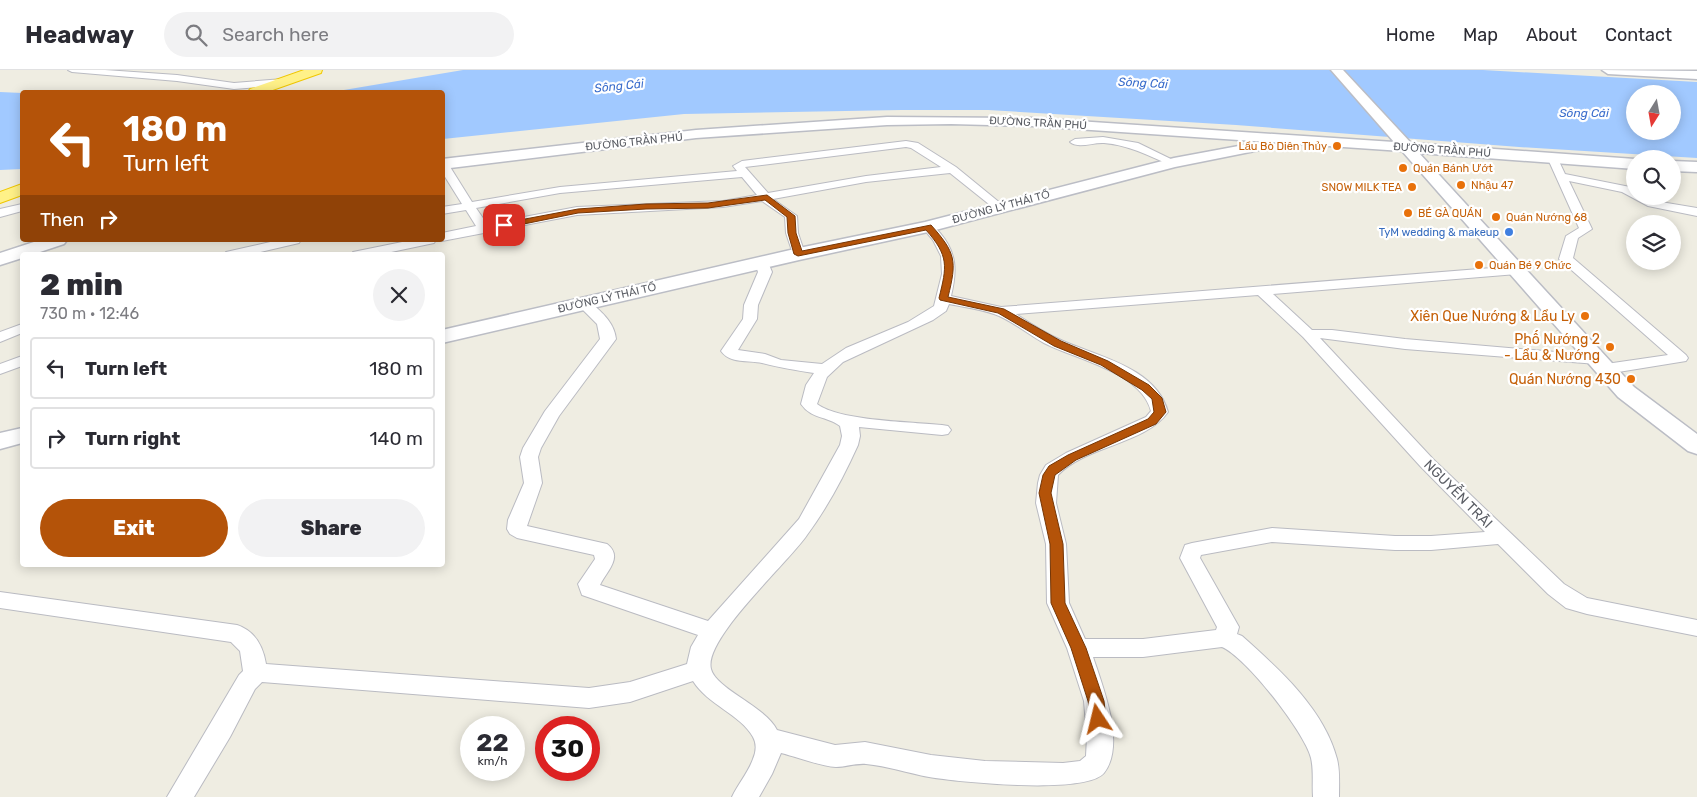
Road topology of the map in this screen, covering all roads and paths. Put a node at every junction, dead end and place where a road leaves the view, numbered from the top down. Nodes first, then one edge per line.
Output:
1 (72, 70) edge
2 (316, 70) edge
3 (332, 70) edge
4 (1338, 70) edge
5 (1608, 70) edge
6 (1652, 70) edge
7 (1670, 72) edge
8 (1697, 74) edge
9 (279, 86) edge
10 (263, 90) edge
11 (1297, 139) junction
12 (1151, 141) dead end
13 (1075, 142) dead end
14 (1403, 143) junction
15 (1134, 145) junction
16 (1553, 159) junction
17 (1626, 163) edge
18 (445, 164) edge
19 (1174, 164) junction
20 (1681, 166) edge
21 (445, 167) edge
22 (1697, 167) edge
23 (952, 170) junction
24 (744, 174) junction
25 (1561, 176) junction
26 (20, 183) edge
27 (575, 189) junction
28 (1626, 189) edge
29 (20, 190) edge
30 (0, 191) edge
31 (0, 198) edge
32 (767, 198) junction
33 (1658, 205) edge
34 (468, 206) junction
35 (999, 207) junction
36 (20, 208) edge
37 (445, 210) edge
38 (578, 211) junction
39 (1697, 212) edge
40 (0, 213) edge
41 (928, 227) junction
42 (484, 228) junction
43 (445, 236) edge
44 (52, 242) edge
45 (290, 242) edge
46 (420, 242) edge
47 (267, 251) edge
48 (20, 252) edge
49 (21, 252) edge
50 (372, 252) edge
51 (798, 254) junction
52 (0, 259) edge
53 (762, 263) junction
54 (1517, 270) junction
55 (1261, 290) junction
56 (943, 298) junction
57 (583, 303) junction
58 (1001, 311) junction
59 (20, 329) edge
60 (1308, 334) junction
61 (445, 336) edge
62 (0, 337) edge
63 (20, 362) edge
64 (1601, 364) junction
65 (0, 369) edge
66 (825, 369) junction
67 (845, 421) junction
68 (942, 430) dead end
69 (20, 436) edge
70 (0, 441) edge
71 (1697, 446) edge
72 (1502, 537) junction
73 (0, 600) edge
74 (1697, 628) edge
75 (712, 631) junction
76 (1224, 638) junction
77 (1078, 648) junction
78 (698, 670) junction
79 (255, 674) junction
80 (768, 739) junction
81 (180, 797) edge
82 (745, 797) edge
83 (1326, 797) edge

1 - 9 street
2 - 9 highway
3 - 9 highway
4 - 14 street
5 - 7 street
6 - 7 street
7 - 8 street
9 - 10 highway
11 - 14 street, ĐƯỜNG TRẦN PHÚ
11 - 18 street, ĐƯỜNG TRẦN PHÚ
11 - 19 street, ĐƯỜNG LÝ THÁI TỔ
12 - 15 street
13 - 15 street
14 - 16 street, ĐƯỜNG TRẦN PHÚ
14 - 54 street
15 - 19 street
16 - 17 street, ĐƯỜNG TRẦN PHÚ
16 - 25 street
19 - 35 street, ĐƯỜNG LÝ THÁI TỔ
20 - 22 street
21 - 34 street
23 - 24 street
23 - 32 street
23 - 35 street
24 - 27 street
24 - 32 street
25 - 28 street
25 - 64 street
26 - 30 highway
27 - 34 street
27 - 38 street
29 - 31 highway
32 - 38 street
32 - 51 street
33 - 39 street
34 - 37 street
34 - 42 street
35 - 41 street, ĐƯỜNG LÝ THÁI TỔ
36 - 40 street
38 - 42 street
41 - 51 street, ĐƯỜNG LÝ THÁI TỔ
41 - 56 street
42 - 43 street
44 - 49 street
45 - 47 street
46 - 50 street
48 - 52 street
51 - 53 street, ĐƯỜNG LÝ THÁI TỔ
53 - 57 street, ĐƯỜNG LÝ THÁI TỔ
53 - 66 street
54 - 55 street
54 - 64 street
55 - 58 street
55 - 60 street, NGUYỄN TRÃI
56 - 58 street
56 - 66 street
57 - 61 street, ĐƯỜNG LÝ THÁI TỔ
57 - 75 street
58 - 77 street
59 - 62 street
60 - 64 street
60 - 72 street, NGUYỄN TRÃI
63 - 65 street
64 - 71 street
66 - 67 street
67 - 68 street
67 - 75 street
69 - 70 street
72 - 74 street, NGUYỄN TRÃI
72 - 76 street
73 - 79 street
75 - 78 street
76 - 77 street
76 - 83 street
77 - 80 street
78 - 79 street
78 - 80 street
79 - 81 street
80 - 82 street

